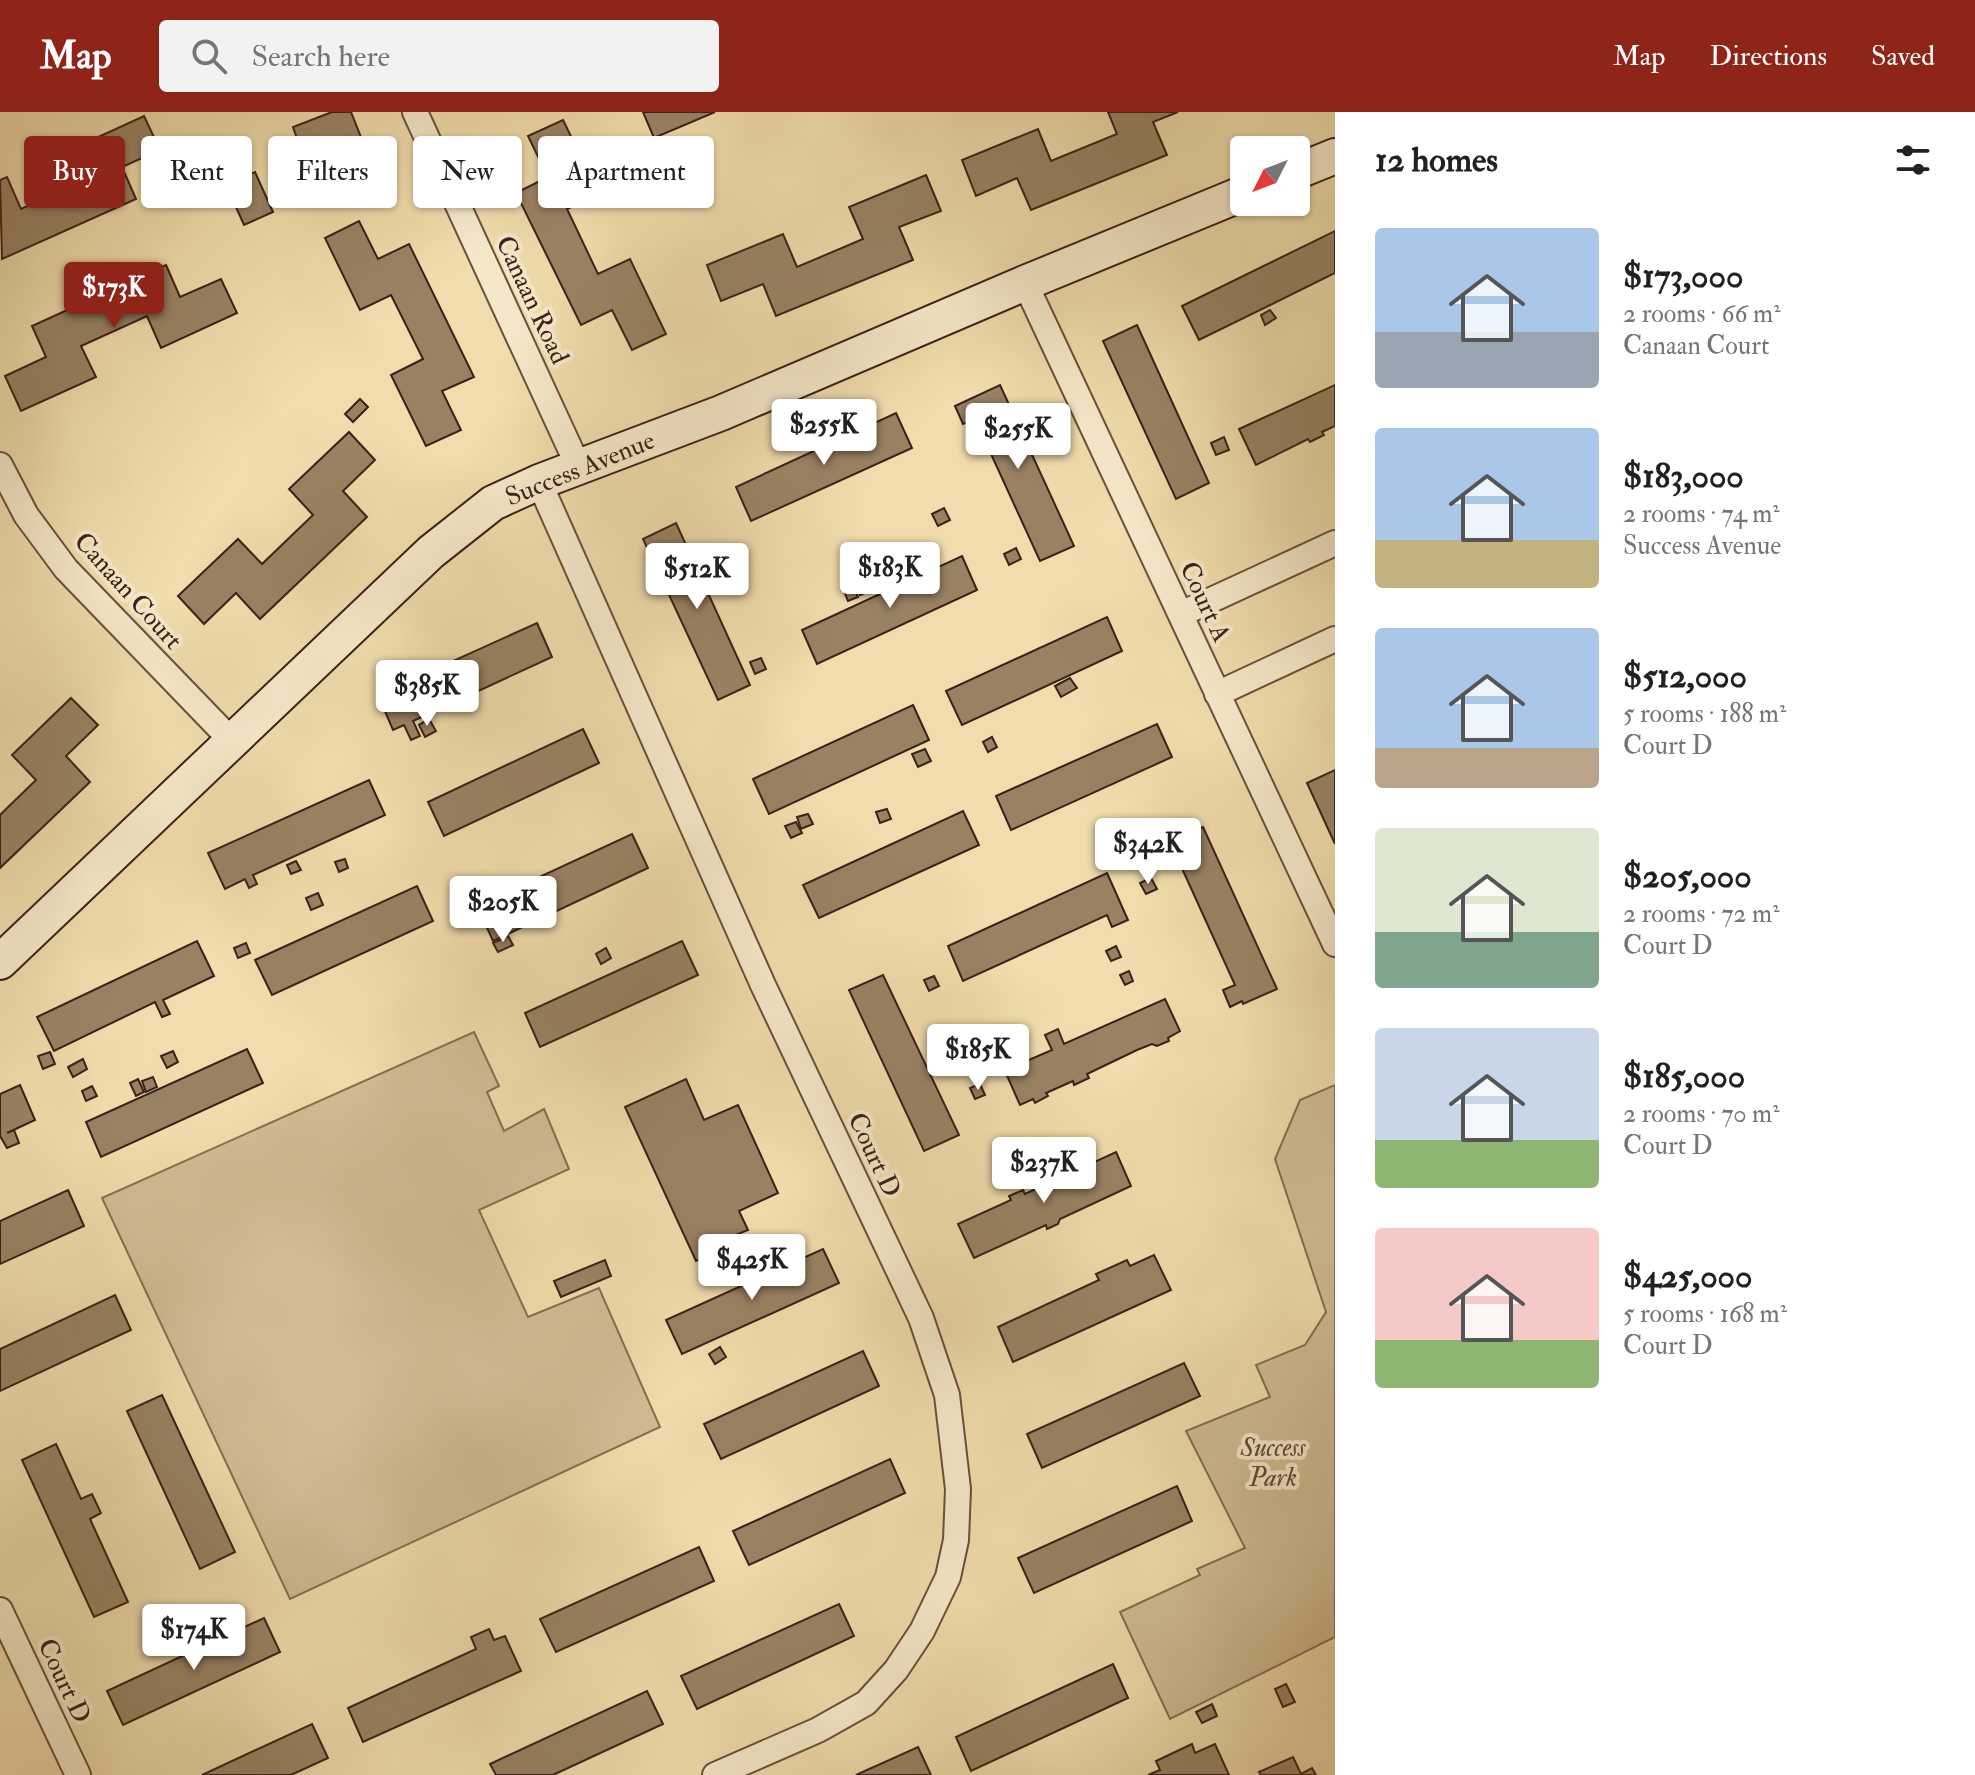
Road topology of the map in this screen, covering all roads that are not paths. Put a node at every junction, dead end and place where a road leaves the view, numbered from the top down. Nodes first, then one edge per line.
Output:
1 (415, 112) edge
2 (1335, 156) edge
3 (1310, 166) edge
4 (1230, 199) edge
5 (1025, 283) junction
6 (0, 465) edge
7 (579, 468) junction
8 (539, 482) junction
9 (1335, 543) edge
10 (1181, 614) junction
11 (1335, 639) edge
12 (1217, 694) junction
13 (232, 741) junction
14 (1335, 944) edge
15 (0, 962) edge
16 (0, 1610) edge
17 (78, 1775) edge
18 (715, 1775) edge

1 - 7 street, Canaan Road
2 - 3 street
4 - 5 street, Success Avenue
5 - 7 street, Success Avenue
5 - 10 street, Court A
6 - 13 street, Canaan Court
7 - 8 street, Success Avenue
8 - 13 street, Success Avenue
8 - 18 street, Court D
9 - 10 street
10 - 12 street, Court A
11 - 12 street
12 - 14 street, Court A
13 - 15 street, Success Avenue
16 - 17 street, Court D

